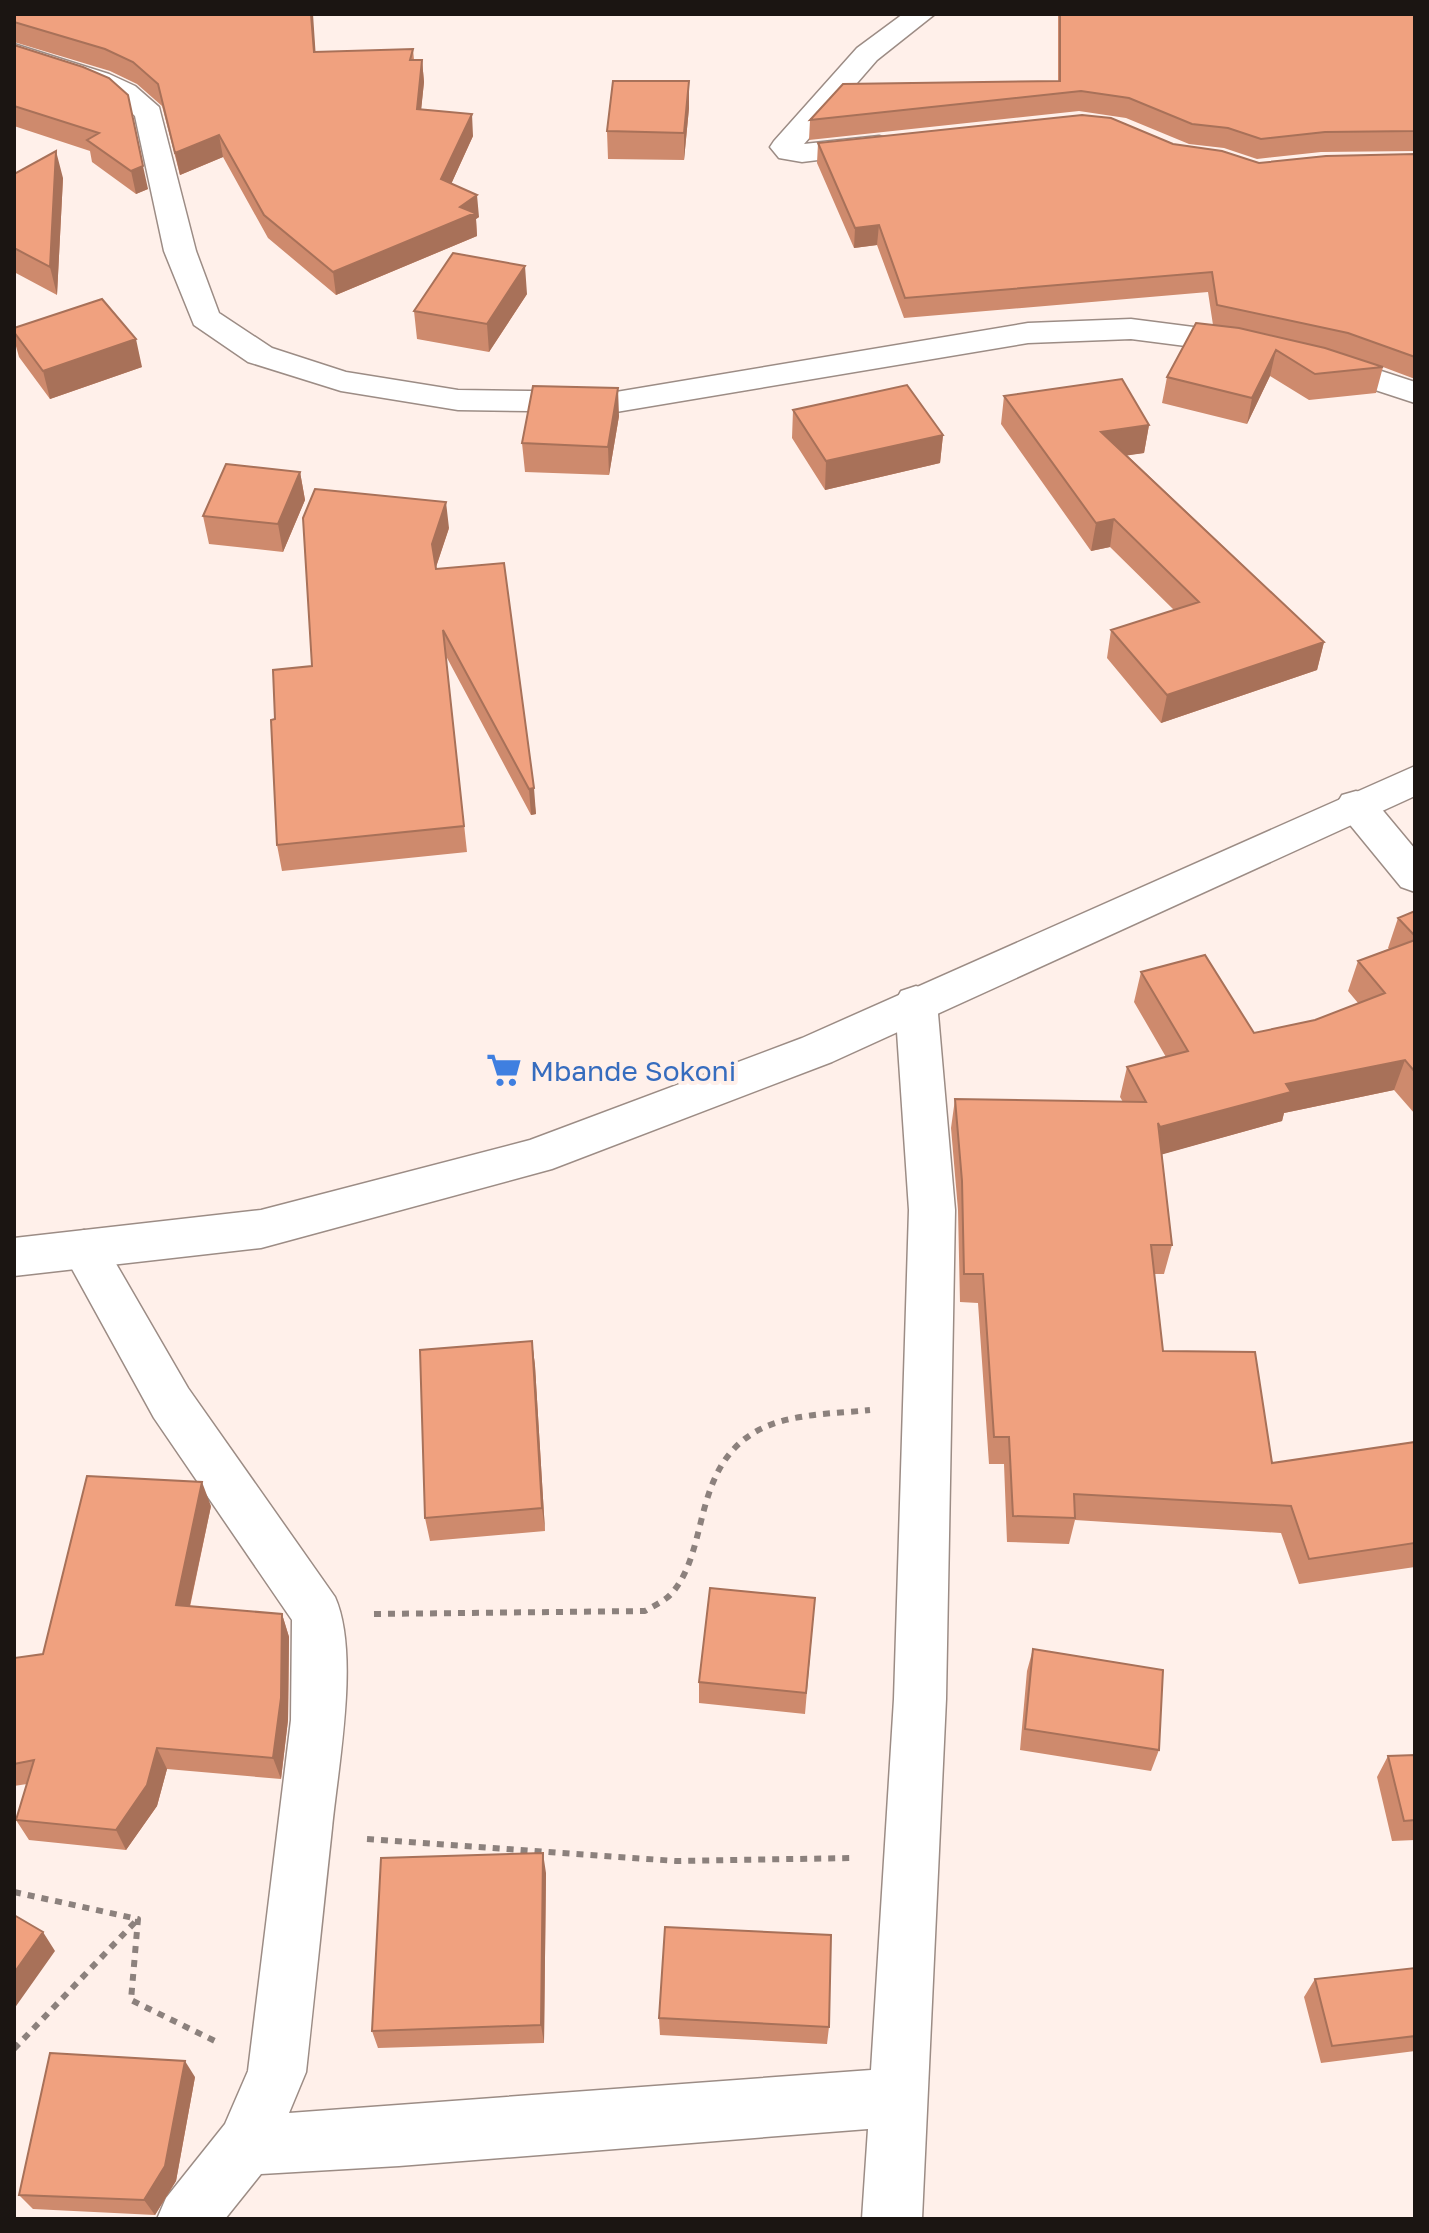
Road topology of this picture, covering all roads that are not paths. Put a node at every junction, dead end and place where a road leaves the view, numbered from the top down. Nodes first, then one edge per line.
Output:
1 (921, 14) edge
2 (14, 53) edge
3 (910, 141) edge
4 (1415, 393) edge
5 (1415, 780) edge
6 (1356, 805) junction
7 (1415, 877) edge
8 (916, 1002) junction
9 (84, 1249) junction
10 (14, 1257) edge
11 (898, 2097) junction
12 (246, 2145) junction
13 (187, 2219) edge
14 (892, 2219) edge

1 - 3 street
2 - 4 street
5 - 6 street
6 - 7 street
6 - 8 street
8 - 9 street
8 - 11 street
9 - 10 street
9 - 12 street
11 - 12 street
11 - 14 street
12 - 13 street

